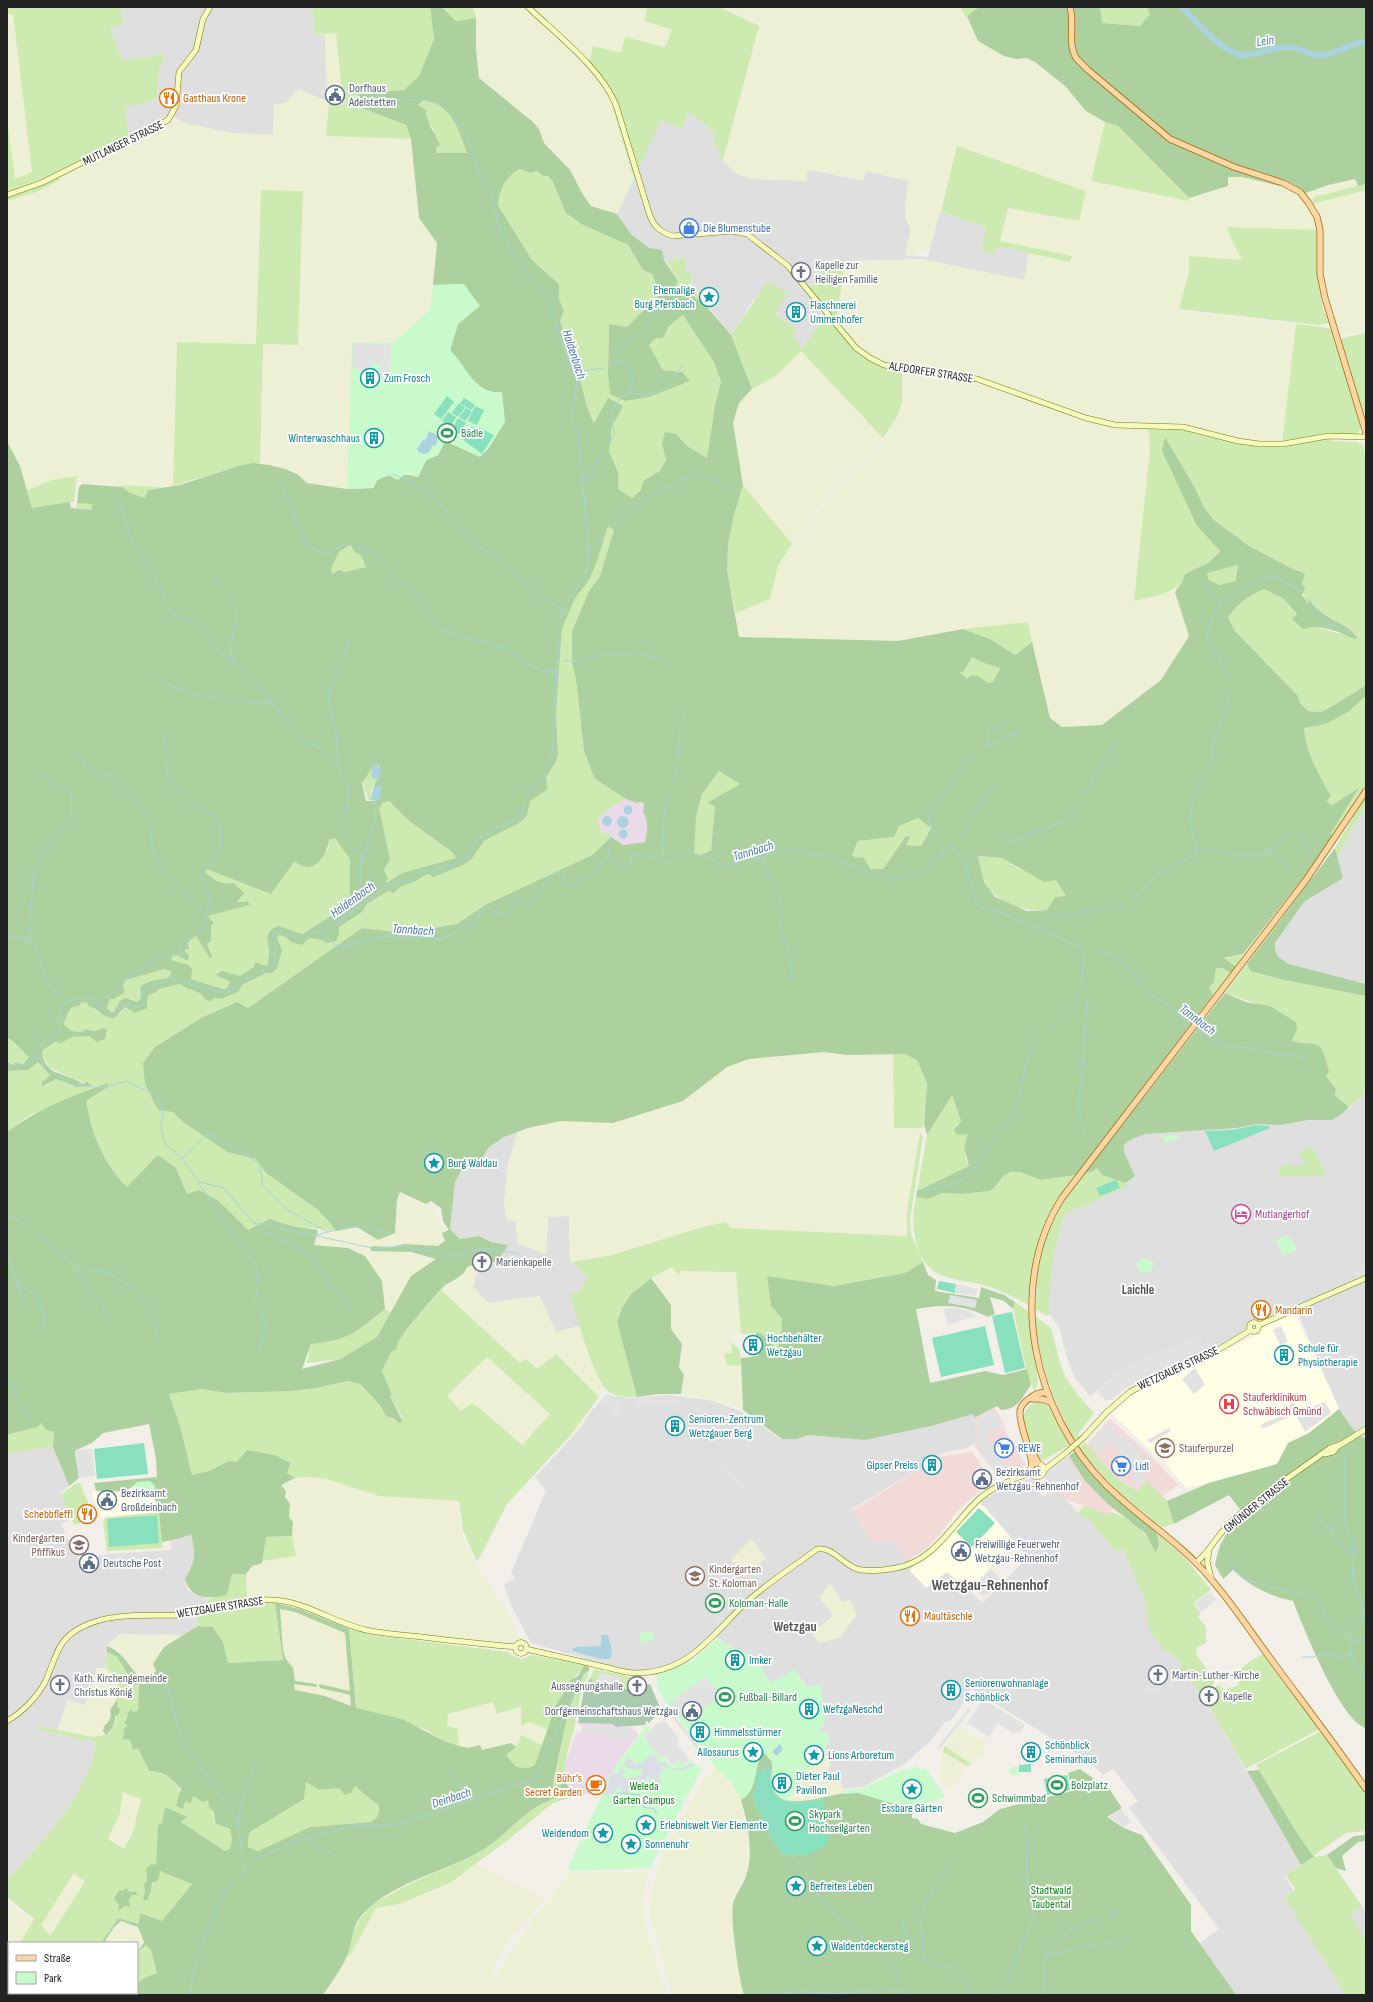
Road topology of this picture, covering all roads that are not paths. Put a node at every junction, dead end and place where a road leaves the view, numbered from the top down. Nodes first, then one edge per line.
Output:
1 (210, 7) edge
2 (528, 7) edge
3 (1070, 7) edge
4 (7, 196) edge
5 (1366, 433) edge
6 (1366, 437) edge
7 (1366, 791) edge
8 (1366, 1278) edge
9 (1042, 1376) junction
10 (1037, 1394) junction
11 (1048, 1394) junction
12 (1033, 1399) junction
13 (1051, 1402) junction
14 (1025, 1403) junction
15 (1366, 1429) edge
16 (1057, 1460) junction
17 (1037, 1464) junction
18 (1044, 1470) junction
19 (1030, 1473) junction
20 (1209, 1550) junction
21 (1196, 1563) junction
22 (1211, 1578) junction
23 (7, 1721) edge
24 (1366, 1789) edge

1 - 4 street, MUTLANGER STRASSE
2 - 6 street, ALFDORFER STRASSE
3 - 5 main road
7 - 9 main road
8 - 16 street, WETZGAUER STRASSE, bridge
9 - 10 main road
9 - 11 main road
10 - 11 main road
10 - 14 main road
11 - 12 main road
11 - 13 main road
12 - 13 main road
12 - 14 main road
13 - 21 main road
14 - 17 main road
15 - 20 street, GMÜNDER STRASSE
16 - 17 street, WETZGAUER STRASSE
16 - 18 street, WETZGAUER STRASSE
17 - 18 street
17 - 19 street
18 - 19 street, WETZGAUER STRASSE
19 - 23 street, WETZGAUER STRASSE
20 - 21 street, GMÜNDER STRASSE
20 - 22 street
21 - 22 main road
22 - 24 main road

